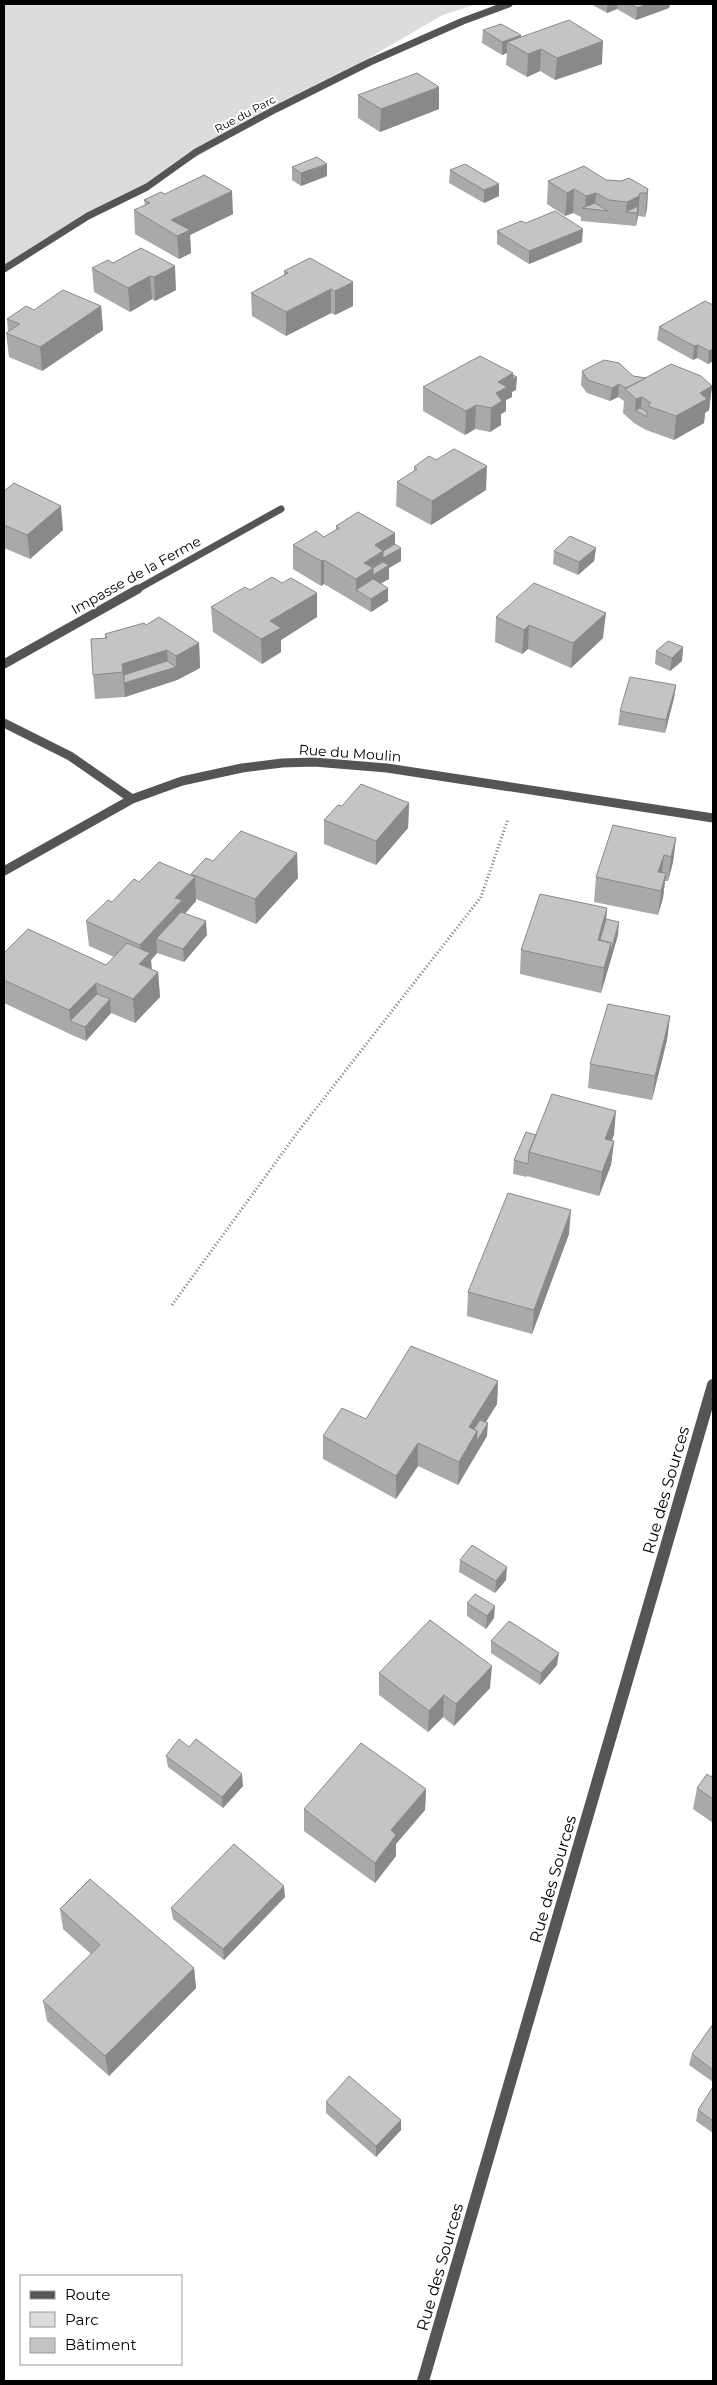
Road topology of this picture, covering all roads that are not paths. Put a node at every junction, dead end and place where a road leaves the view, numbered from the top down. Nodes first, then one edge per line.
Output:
1 (509, 4) edge
2 (4, 269) edge
3 (281, 509) dead end
4 (4, 664) edge
5 (4, 723) edge
6 (132, 799) junction
7 (713, 818) edge
8 (4, 871) edge
9 (713, 1385) edge
10 (423, 2381) edge

1 - 2 street, Rue du Parc
3 - 4 street, Impasse de la Ferme
5 - 6 street
6 - 7 street, Rue du Moulin
6 - 8 street, Rue du Moulin
9 - 10 street, Rue des Sources

